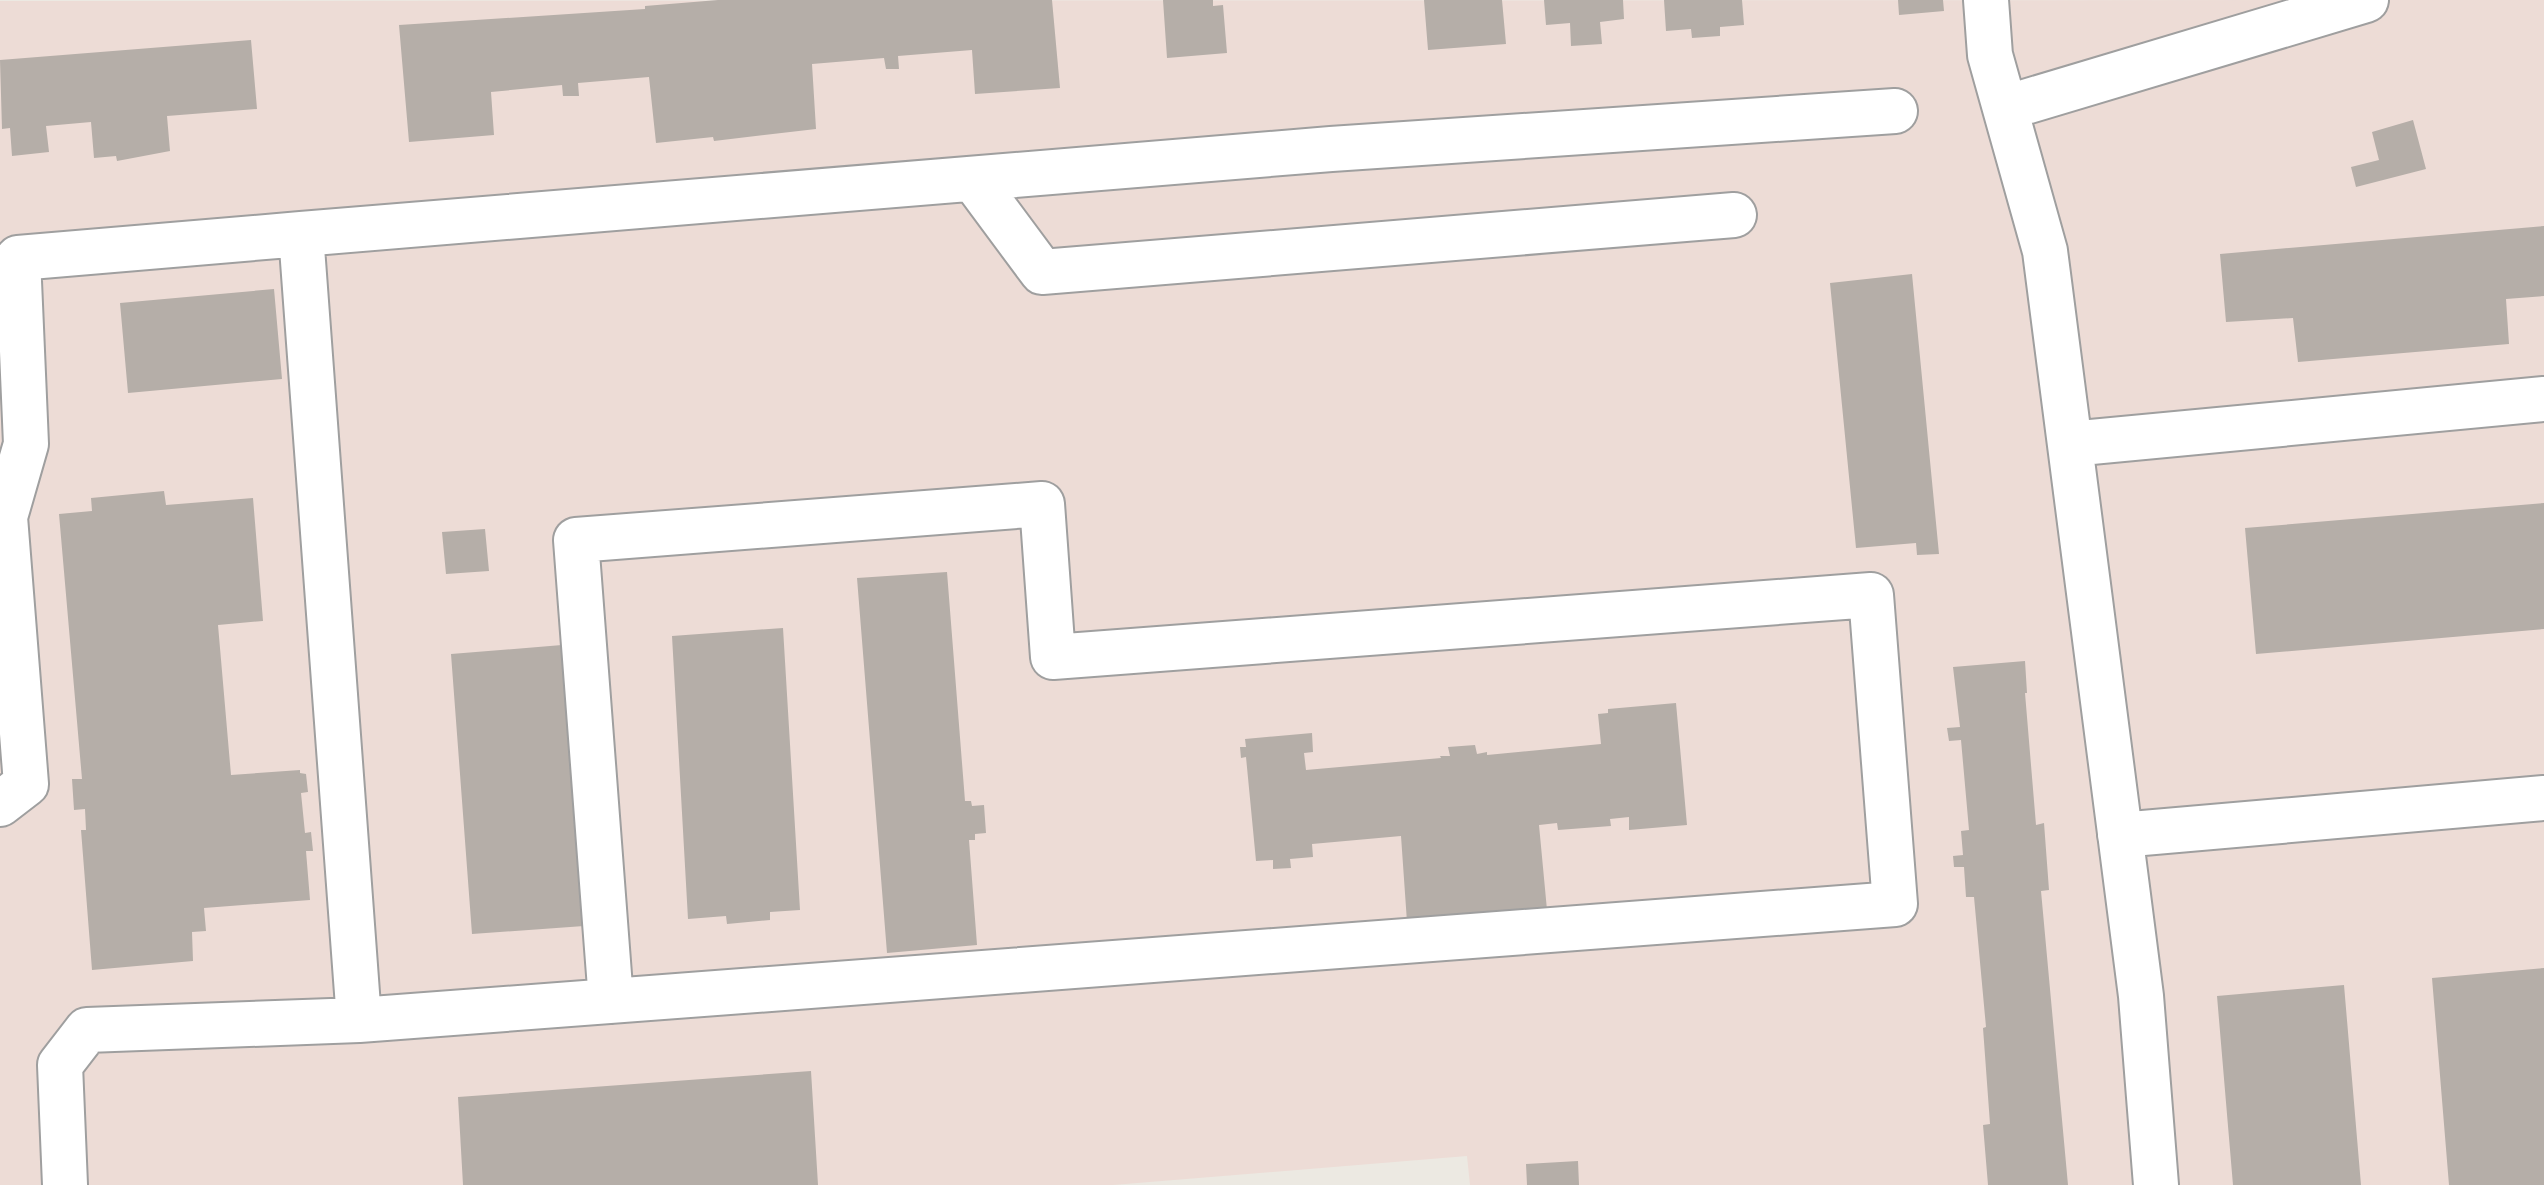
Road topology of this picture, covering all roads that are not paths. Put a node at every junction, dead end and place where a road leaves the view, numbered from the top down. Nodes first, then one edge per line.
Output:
1 (1986, 0) edge
2 (2366, 0) edge
3 (2005, 108) junction
4 (1895, 111) dead end
5 (973, 179) junction
6 (1734, 215) dead end
7 (301, 234) junction
8 (9, 258) edge
9 (2544, 399) edge
10 (2070, 444) junction
11 (2544, 798) edge
12 (0, 804) edge
13 (2120, 835) junction
14 (611, 1001) junction
15 (359, 1020) junction
16 (65, 1185) edge
17 (2156, 1185) edge

1 - 3 lane
2 - 3 lane
3 - 10 lane
4 - 5 lane
5 - 6 lane
5 - 7 lane
7 - 8 lane
7 - 15 lane
8 - 12 lane
9 - 10 lane
10 - 13 lane
11 - 13 lane
13 - 17 lane
14 - 14 lane
14 - 15 lane
15 - 16 lane

